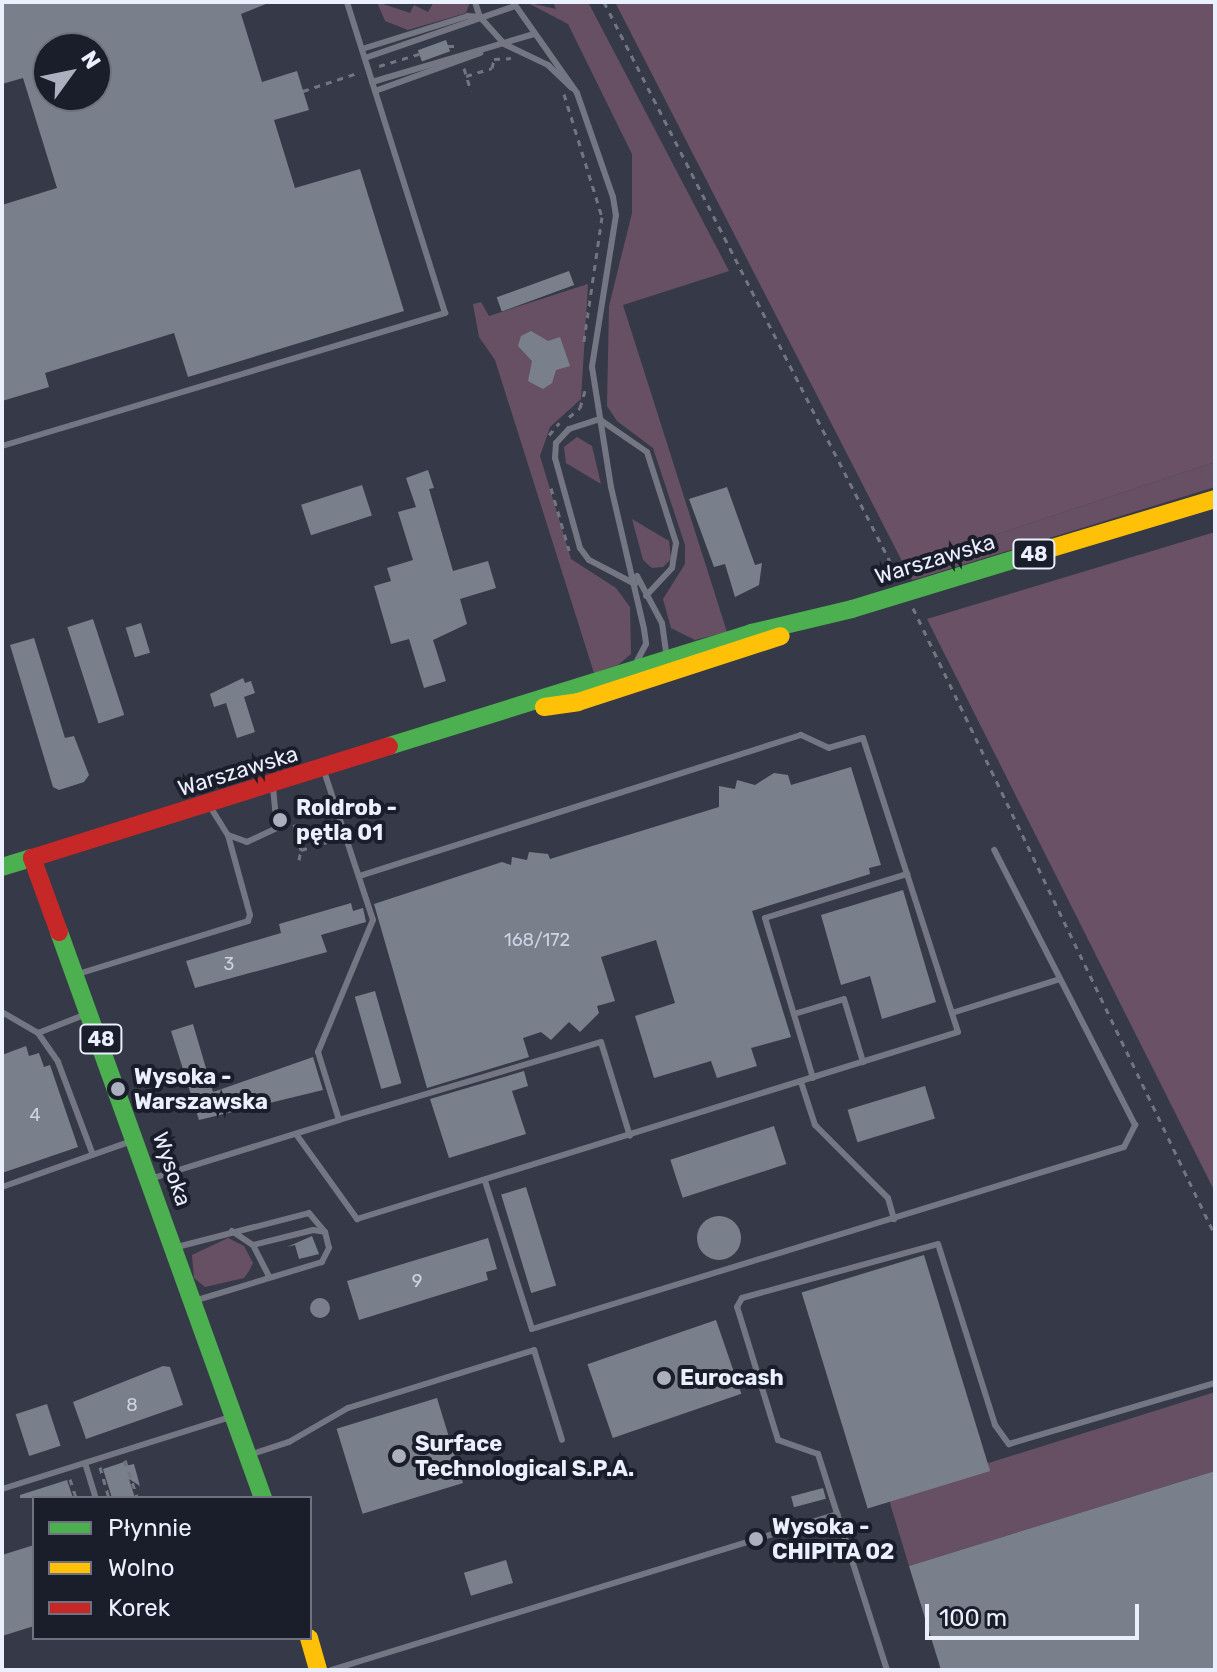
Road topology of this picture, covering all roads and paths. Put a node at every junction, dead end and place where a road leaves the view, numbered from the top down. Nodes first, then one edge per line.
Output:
1 (347, 2) edge
2 (475, 2) edge
3 (604, 2) edge
4 (514, 4) edge
5 (480, 17) junction
6 (534, 34) junction
7 (504, 44) junction
8 (362, 49) junction
9 (481, 52) junction
10 (365, 58) junction
11 (523, 60) dead end
12 (466, 76) dead end
13 (372, 82) junction
14 (558, 84) dead end
15 (375, 91) junction
16 (577, 93) junction
17 (583, 362) dead end
18 (584, 376) dead end
19 (599, 419) junction
20 (545, 441) dead end
21 (2, 446) edge
22 (549, 478) dead end
23 (1215, 499) edge
24 (575, 559) dead end
25 (632, 565) junction
26 (635, 584) junction
27 (906, 593) junction
28 (646, 596) junction
29 (667, 637) junction
30 (646, 644) junction
31 (695, 658) junction
32 (662, 660) junction
33 (621, 673) junction
34 (636, 685) junction
35 (487, 719) junction
36 (324, 770) junction
37 (273, 785) junction
38 (209, 805) junction
39 (294, 824) dead end
40 (296, 832) junction
41 (228, 835) junction
42 (345, 837) junction
43 (329, 842) junction
44 (301, 850) junction
45 (994, 850) dead end
46 (32, 858) junction
47 (299, 860) dead end
48 (2, 867) edge
49 (907, 874) junction
50 (359, 876) junction
51 (78, 974) junction
52 (1060, 979) junction
53 (2, 1012) edge
54 (91, 1012) junction
55 (952, 1013) junction
56 (794, 1014) junction
57 (38, 1033) junction
58 (863, 1062) junction
59 (813, 1078) junction
60 (801, 1082) junction
61 (339, 1120) junction
62 (296, 1134) junction
63 (630, 1136) junction
64 (136, 1139) junction
65 (93, 1155) junction
66 (150, 1179) junction
67 (485, 1181) junction
68 (2, 1187) edge
69 (894, 1219) junction
70 (232, 1231) junction
71 (325, 1232) junction
72 (1215, 1235) edge
73 (253, 1245) junction
74 (175, 1248) junction
75 (269, 1276) junction
76 (194, 1301) junction
77 (1215, 1383) edge
78 (234, 1416) junction
79 (562, 1440) dead end
80 (248, 1455) junction
81 (85, 1463) junction
82 (57, 1482) dead end
83 (2, 1489) edge
84 (75, 1496) edge
85 (95, 1496) edge
86 (108, 1496) edge
87 (136, 1496) edge
88 (262, 1496) edge
89 (838, 1514) junction
90 (310, 1640) edge
91 (318, 1670) edge
92 (331, 1670) edge
93 (887, 1670) edge

1 - 8 lane
2 - 5 lane
3 - 27 path
4 - 5 lane
4 - 6 lane
5 - 7 lane
5 - 8 lane
5 - 10 lane
6 - 7 lane
6 - 16 lane
7 - 9 lane
7 - 16 lane
8 - 10 lane
9 - 13 lane
9 - 15 lane
10 - 13 lane
11 - 12 path
13 - 15 lane
14 - 17 path
15 - 21 lane
16 - 19 lane
18 - 20 path
19 - 25 lane
19 - 26 lane
19 - 28 lane
22 - 24 path
23 - 27 main road, Warszawska / 48
25 - 26 lane
25 - 28 lane
26 - 30 lane
27 - 31 main road, Warszawska / 48
27 - 72 path
28 - 29 lane
29 - 31 lane
29 - 32 lane
30 - 32 lane
30 - 33 lane
31 - 32 main road, Warszawska / 48
31 - 34 main road, Warszawska / 48
32 - 33 main road, Warszawska / 48
32 - 34 lane
33 - 35 main road, Warszawska / 48
34 - 35 main road, Warszawska / 48
35 - 36 main road, Warszawska / 48
36 - 37 main road, Warszawska / 48
36 - 42 lane
37 - 38 main road, Warszawska / 48
37 - 41 lane
38 - 41 lane
38 - 46 main road, Warszawska / 48
39 - 40 path
40 - 43 path
40 - 44 path
41 - 51 lane
42 - 43 path
42 - 50 lane
43 - 44 path
44 - 47 path
45 - 52 lane
46 - 48 main road, Warszawska
46 - 51 main road, Wysoka / 48
49 - 50 lane
49 - 55 lane
49 - 56 lane
50 - 61 lane
51 - 54 main road, Wysoka / 48
52 - 55 lane
52 - 69 lane
53 - 57 lane
54 - 57 lane
54 - 64 main road, Wysoka / 48
55 - 58 lane
56 - 58 lane
56 - 59 lane
57 - 65 lane
58 - 59 lane
59 - 60 lane
60 - 63 lane
60 - 69 lane
61 - 62 lane
61 - 63 lane
62 - 66 lane
62 - 67 lane
63 - 67 lane
64 - 65 lane
64 - 66 main road, Wysoka / 48
65 - 68 lane
66 - 74 main road, Wysoka / 48
67 - 69 lane
70 - 71 lane
70 - 73 lane
70 - 74 lane
71 - 73 lane
71 - 75 lane
73 - 75 lane
74 - 76 main road, Wysoka / 48
75 - 76 lane
76 - 78 main road, Wysoka / 48
77 - 89 lane
78 - 80 main road, Wysoka / 48
78 - 81 lane
79 - 80 lane
80 - 88 main road, Wysoka / 48
81 - 83 lane
81 - 85 lane
82 - 84 path
86 - 87 path
89 - 92 lane
89 - 93 lane
90 - 91 main road

